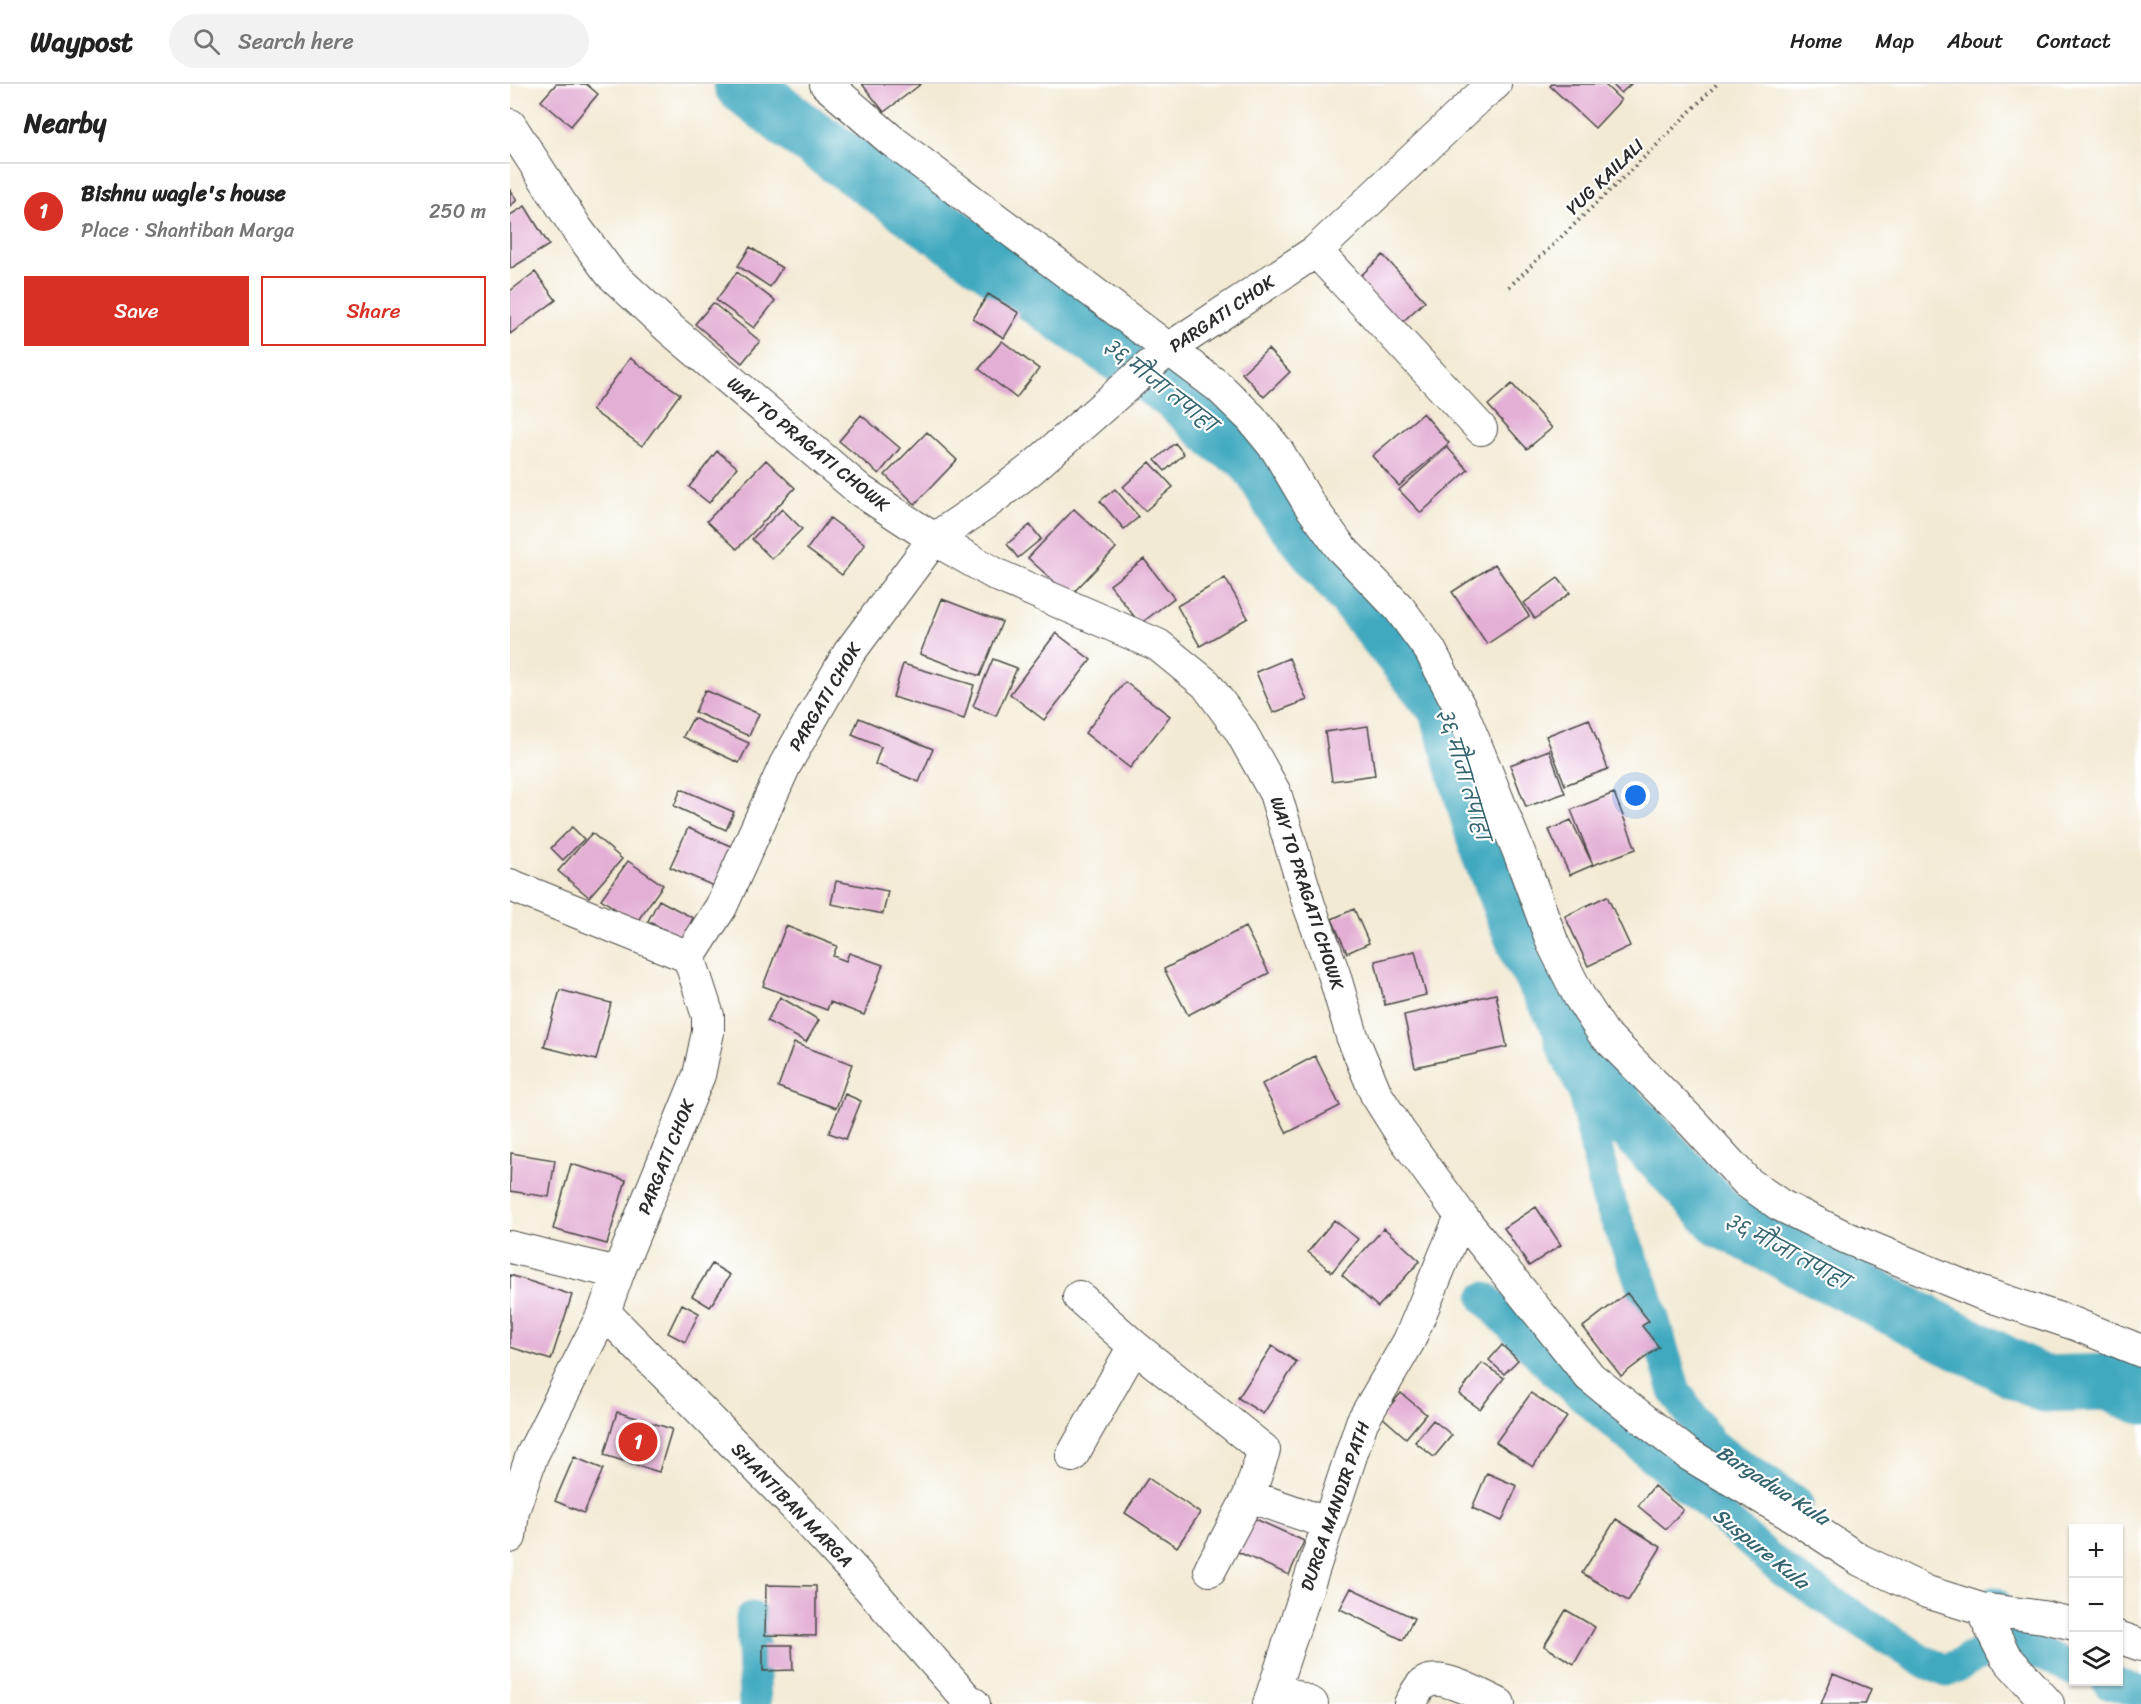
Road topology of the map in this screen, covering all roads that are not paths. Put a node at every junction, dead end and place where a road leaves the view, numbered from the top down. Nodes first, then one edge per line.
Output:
1 (826, 84) edge
2 (1495, 84) edge
3 (510, 125) edge
4 (1316, 251) junction
5 (1165, 352) junction
6 (1482, 429) dead end
7 (934, 539) junction
8 (510, 885) edge
9 (689, 957) junction
10 (1461, 1216) junction
11 (510, 1247) edge
12 (618, 1273) junction
13 (1079, 1297) dead end
14 (604, 1312) junction
15 (1134, 1346) junction
16 (2141, 1351) edge
17 (1072, 1456) dead end
18 (1249, 1496) junction
19 (1327, 1523) junction
20 (510, 1537) edge
21 (1210, 1570) dead end
22 (2069, 1623) edge
23 (1993, 1633) junction
24 (2123, 1639) edge
25 (2141, 1645) edge
26 (1272, 1696) edge
27 (974, 1704) edge
28 (1312, 1704) edge
29 (1410, 1704) edge
30 (1499, 1704) edge
31 (2048, 1704) edge

1 - 5 street
2 - 4 street, PARGATI CHOK
3 - 7 street, WAY TO PRAGATI CHOWK
4 - 5 street, PARGATI CHOK
4 - 6 street
5 - 7 street, PARGATI CHOK
5 - 16 street
7 - 9 street, PARGATI CHOK
7 - 10 street, WAY TO PRAGATI CHOWK
8 - 9 street
9 - 12 street, PARGATI CHOK
10 - 19 street, DURGA MANDIR PATH
10 - 23 street, WAY TO PRAGATI CHOWK
11 - 12 street
12 - 14 street, PARGATI CHOK
13 - 15 street
14 - 20 street, PARGATI CHOK
14 - 27 street, SHANTIBAN MARGA
15 - 17 street
15 - 18 street
18 - 19 street
18 - 21 street
19 - 26 street, DURGA MANDIR PATH
22 - 23 street, WAY TO PRAGATI CHOWK
23 - 31 street
24 - 25 street
26 - 28 street
29 - 30 street

